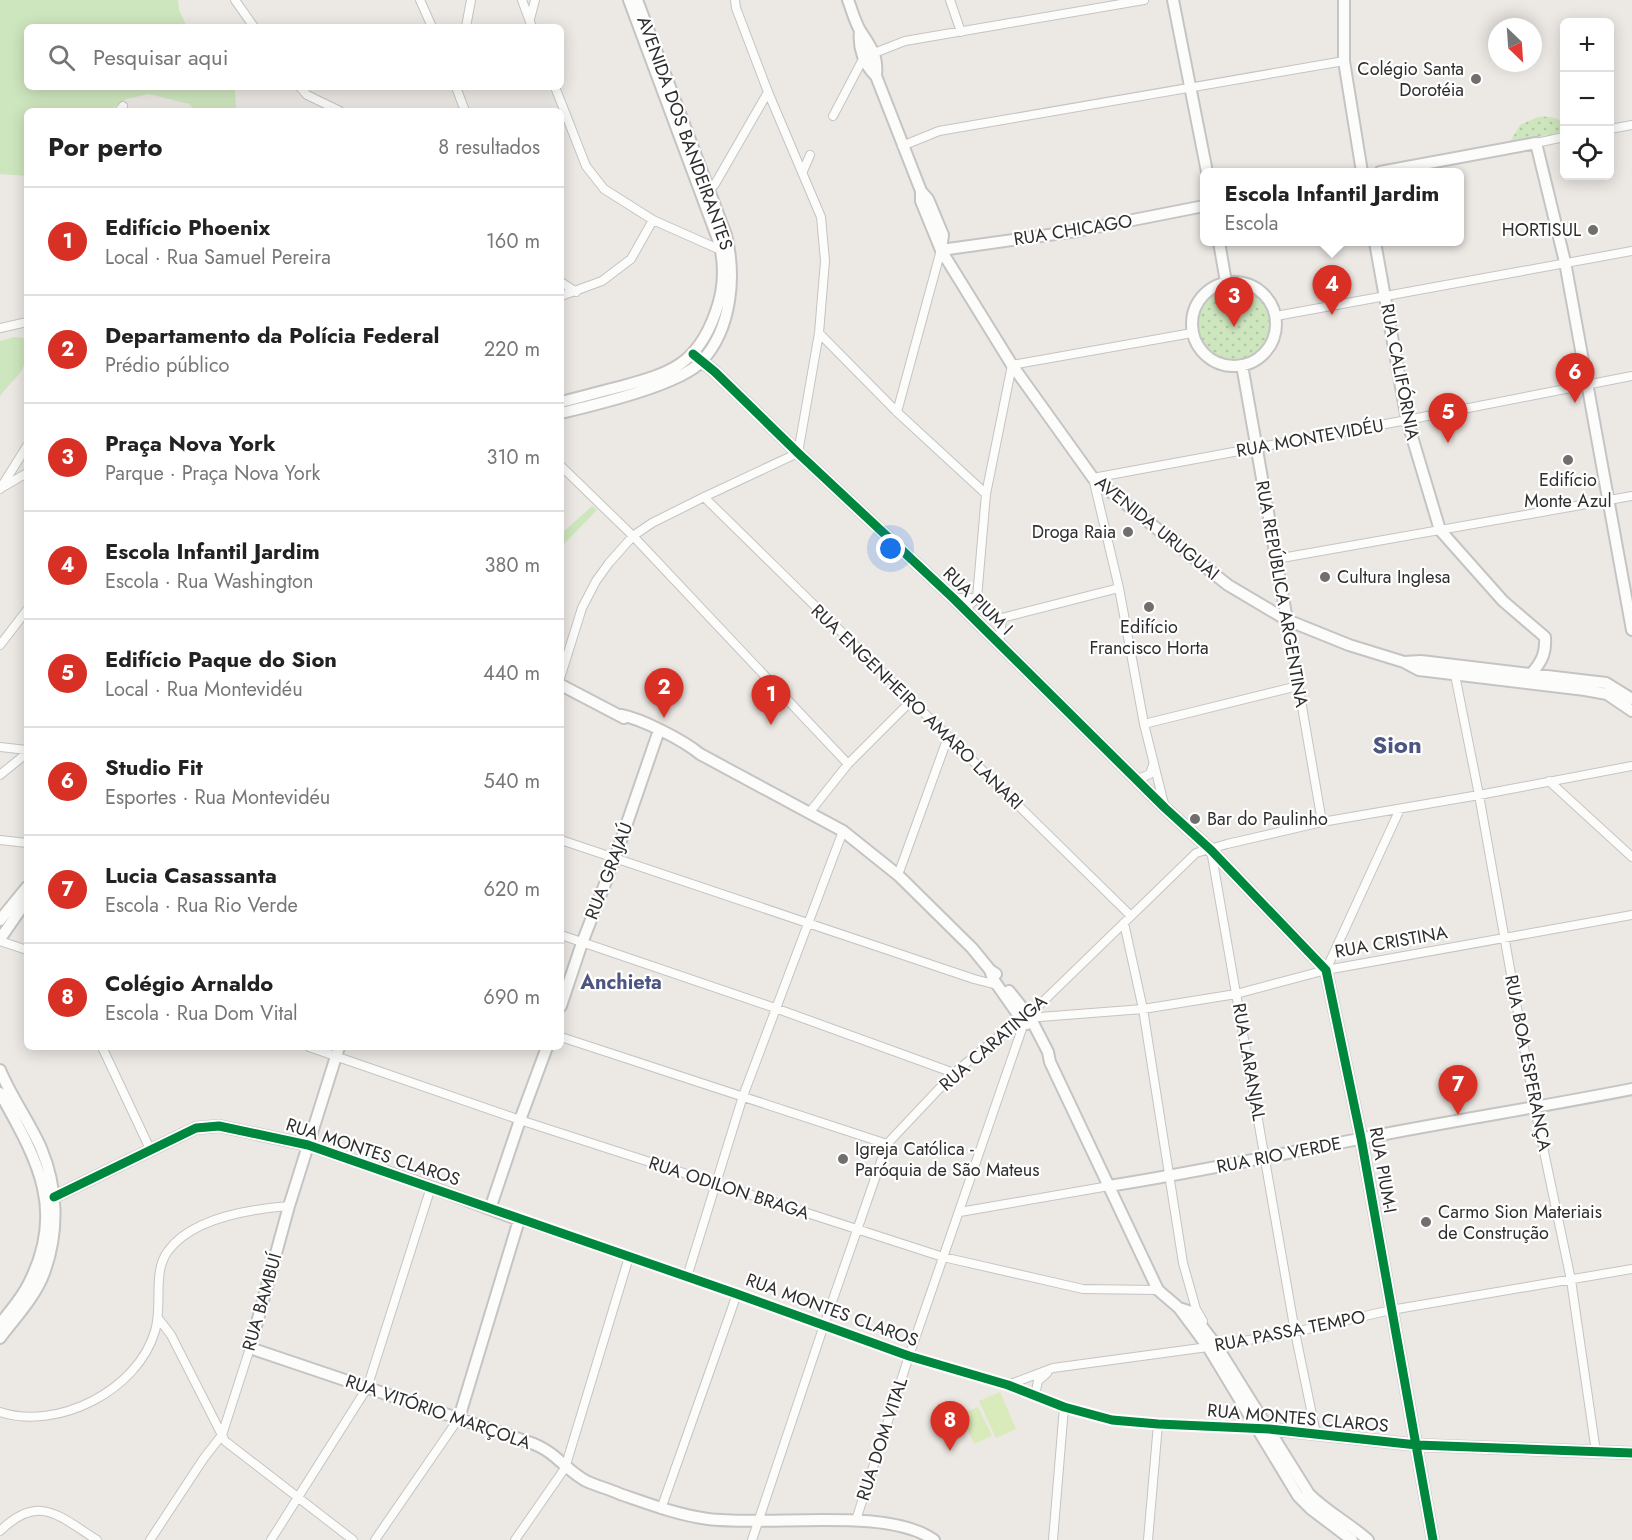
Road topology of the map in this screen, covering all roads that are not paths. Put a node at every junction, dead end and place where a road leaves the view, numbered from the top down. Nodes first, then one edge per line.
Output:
1 (236, 0) edge
2 (420, 0) edge
3 (471, 0) edge
4 (522, 0) edge
5 (535, 0) edge
6 (629, 0) edge
7 (637, 0) edge
8 (735, 0) edge
9 (848, 0) edge
10 (950, 0) edge
11 (1144, 0) edge
12 (1173, 0) edge
13 (1344, 0) edge
14 (531, 23) edge
15 (252, 24) edge
16 (431, 24) edge
17 (466, 24) edge
18 (961, 32) junction
19 (869, 55) junction
20 (1344, 61) junction
21 (1191, 87) junction
22 (303, 90) edge
23 (457, 90) edge
24 (556, 90) edge
25 (768, 92) junction
26 (334, 108) edge
27 (464, 108) edge
28 (563, 108) edge
29 (564, 110) edge
30 (832, 116) dead end
31 (1632, 125) edge
32 (1614, 128) edge
33 (1560, 138) edge
34 (1536, 143) junction
35 (902, 146) junction
36 (810, 155) dead end
37 (1206, 168) edge
38 (1361, 168) edge
39 (1402, 168) edge
40 (803, 171) junction
41 (694, 176) junction
42 (709, 191) junction
43 (1200, 207) edge
44 (653, 220) junction
45 (1220, 246) edge
46 (1376, 246) edge
47 (725, 249) junction
48 (941, 250) junction
49 (1632, 251) edge
50 (1565, 262) junction
51 (1226, 282) junction
52 (564, 284) edge
53 (576, 292) junction
54 (564, 295) edge
55 (1385, 297) junction
56 (1276, 316) junction
57 (24, 323) edge
58 (0, 328) edge
59 (819, 333) junction
60 (1192, 333) junction
61 (697, 357) junction
62 (1012, 364) junction
63 (1242, 365) junction
64 (690, 370) junction
65 (1632, 376) edge
66 (719, 377) junction
67 (1588, 385) junction
68 (564, 401) edge
69 (564, 411) edge
70 (897, 412) junction
71 (1407, 420) junction
72 (1256, 447) junction
73 (24, 451) edge
74 (798, 453) junction
75 (564, 469) edge
76 (24, 475) edge
77 (1093, 478) junction
78 (0, 489) edge
79 (986, 494) junction
80 (1632, 496) edge
81 (704, 497) junction
82 (1608, 501) junction
83 (1440, 530) junction
84 (633, 536) junction
85 (1276, 559) junction
86 (1119, 588) junction
87 (953, 598) junction
88 (976, 598) junction
89 (964, 609) junction
90 (24, 614) edge
91 (1002, 618) junction
92 (1287, 620) junction
93 (1632, 630) edge
94 (0, 645) edge
95 (999, 645) junction
96 (1542, 660) junction
97 (1404, 662) junction
98 (564, 665) edge
99 (1532, 673) junction
100 (1455, 675) junction
101 (1550, 675) junction
102 (564, 686) edge
103 (1298, 686) junction
104 (1559, 686) junction
105 (1632, 699) edge
106 (911, 701) junction
107 (1632, 711) edge
108 (621, 715) junction
109 (1144, 724) junction
110 (657, 736) junction
111 (948, 737) junction
112 (0, 747) edge
113 (24, 751) edge
114 (700, 754) junction
115 (24, 755) edge
116 (848, 764) junction
117 (1154, 764) junction
118 (1632, 766) edge
119 (0, 775) edge
120 (1136, 780) junction
121 (1549, 781) junction
122 (1479, 795) junction
123 (1165, 808) junction
124 (1400, 809) junction
125 (809, 813) junction
126 (1322, 822) junction
127 (843, 831) junction
128 (0, 840) edge
129 (564, 841) edge
130 (24, 843) edge
131 (1211, 850) junction
132 (1632, 857) edge
133 (615, 858) junction
134 (1216, 863) junction
135 (898, 874) junction
136 (24, 891) edge
137 (24, 904) edge
138 (1632, 915) edge
139 (1131, 916) junction
140 (0, 920) edge
141 (807, 923) junction
142 (1124, 923) junction
143 (564, 936) edge
144 (1504, 939) junction
145 (0, 940) edge
146 (582, 943) junction
147 (24, 949) edge
148 (990, 970) junction
149 (1326, 970) junction
150 (974, 979) junction
151 (997, 985) junction
152 (1236, 993) junction
153 (564, 997) edge
154 (775, 1008) junction
155 (1143, 1009) junction
156 (1026, 1018) junction
157 (564, 1039) edge
158 (103, 1050) edge
159 (546, 1050) edge
160 (338, 1052) edge
161 (0, 1070) edge
162 (954, 1073) junction
163 (1632, 1089) edge
164 (0, 1093) edge
165 (743, 1096) junction
166 (1535, 1109) junction
167 (520, 1120) junction
168 (1361, 1138) junction
169 (887, 1144) junction
170 (308, 1145) junction
171 (151, 1151) junction
172 (1266, 1158) junction
173 (1169, 1177) junction
174 (715, 1184) junction
175 (1109, 1186) junction
176 (431, 1187) junction
177 (54, 1197) junction
178 (289, 1206) junction
179 (490, 1209) junction
180 (960, 1212) junction
181 (519, 1220) junction
182 (856, 1229) junction
183 (629, 1257) junction
184 (943, 1257) junction
185 (1632, 1269) edge
186 (687, 1277) junction
187 (1571, 1280) junction
188 (1158, 1290) junction
189 (737, 1294) junction
190 (1391, 1310) junction
191 (158, 1318) junction
192 (0, 1324) edge
193 (824, 1325) junction
194 (1295, 1332) junction
195 (0, 1338) edge
196 (1212, 1346) junction
197 (250, 1348) junction
198 (909, 1356) junction
199 (1053, 1368) junction
200 (1008, 1385) junction
201 (367, 1388) junction
202 (1035, 1395) junction
203 (1064, 1407) junction
204 (0, 1412) edge
205 (459, 1418) junction
206 (1158, 1424) junction
207 (1263, 1429) junction
208 (222, 1434) junction
209 (1316, 1434) junction
210 (1417, 1444) junction
211 (1596, 1452) junction
212 (1632, 1454) edge
213 (565, 1468) junction
214 (298, 1497) junction
215 (661, 1509) junction
216 (856, 1520) junction
217 (757, 1522) junction
218 (0, 1531) edge
219 (522, 1536) edge
220 (97, 1540) edge
221 (150, 1540) edge
222 (271, 1540) edge
223 (353, 1540) edge
224 (375, 1540) edge
225 (515, 1540) edge
226 (752, 1540) edge
227 (934, 1540) edge
228 (1053, 1540) edge
229 (1148, 1540) edge
230 (1352, 1540) edge
231 (1368, 1540) edge
232 (1433, 1540) edge

1 - 15 street
2 - 16 street
3 - 17 street
4 - 14 street
5 - 14 street
6 - 41 street, AVENIDA DOS BANDEIRANTES
7 - 42 street, AVENIDA DOS BANDEIRANTES
8 - 25 street
9 - 19 street, AVENIDA URUGUAI
10 - 18 street
11 - 18 street
12 - 21 street
13 - 20 street
18 - 19 street
19 - 30 street
19 - 35 street, AVENIDA URUGUAI
20 - 21 street
20 - 38 street
21 - 35 street
21 - 37 street
22 - 26 street
23 - 27 street
24 - 28 street
25 - 40 street
25 - 42 street
29 - 44 street
31 - 32 street
33 - 34 street
34 - 39 street
34 - 50 street
35 - 48 street, AVENIDA URUGUAI
36 - 40 street
40 - 59 street
41 - 42 street
41 - 47 street, AVENIDA DOS BANDEIRANTES
42 - 47 street, AVENIDA DOS BANDEIRANTES
43 - 48 street, RUA CHICAGO
44 - 47 street
44 - 53 street
45 - 51 street
46 - 55 street, RUA CALIFÓRNIA
47 - 61 street, AVENIDA DOS BANDEIRANTES
48 - 62 street, AVENIDA URUGUAI
48 - 70 street
49 - 50 street
50 - 55 street
50 - 67 street
51 - 56 street
51 - 60 street
52 - 53 street
53 - 54 street
55 - 56 street
55 - 71 street, RUA CALIFÓRNIA
56 - 63 street
57 - 58 street
59 - 70 street
59 - 74 street
60 - 62 street
60 - 63 street
61 - 64 street, AVENIDA DOS BANDEIRANTES
61 - 66 street
61 - 68 street, AVENIDA DOS BANDEIRANTES
62 - 77 street, AVENIDA URUGUAI
62 - 79 street
63 - 72 street, RUA REPÚBLICA ARGENTINA
64 - 66 street
64 - 69 street, AVENIDA DOS BANDEIRANTES
65 - 67 street, RUA MONTEVIDÉU
66 - 74 street, RUA PIUM I
67 - 71 street, RUA MONTEVIDÉU
67 - 82 street
70 - 79 street
71 - 72 street, RUA MONTEVIDÉU
71 - 83 street, RUA CALIFÓRNIA
72 - 77 street, RUA MONTEVIDÉU
72 - 85 street, RUA REPÚBLICA ARGENTINA
73 - 78 street
74 - 81 street
74 - 87 street, RUA PIUM I
75 - 84 street
76 - 78 street
77 - 86 street
77 - 92 street, AVENIDA URUGUAI
79 - 88 street
80 - 82 street
81 - 84 street
81 - 106 street, RUA ENGENHEIRO AMARO LANARI
82 - 83 street
82 - 93 street
83 - 85 street
83 - 96 street, RUA CALIFÓRNIA
84 - 98 street
84 - 116 street
85 - 92 street, RUA REPÚBLICA ARGENTINA
86 - 91 street
86 - 109 street
87 - 88 street
87 - 89 street, RUA PIUM I
88 - 89 street
88 - 91 street
89 - 95 street, RUA PIUM I
90 - 94 street
91 - 95 street
92 - 97 street, AVENIDA URUGUAI
92 - 103 street, RUA REPÚBLICA ARGENTINA
95 - 120 street, RUA PIUM I
96 - 99 street
96 - 101 street
97 - 99 street, AVENIDA URUGUAI
97 - 100 street, AVENIDA URUGUAI
99 - 101 street, AVENIDA URUGUAI
100 - 104 street, AVENIDA URUGUAI
100 - 122 street, RUA BOA ESPERANÇA
101 - 104 street
101 - 105 street, AVENIDA URUGUAI
102 - 108 street
103 - 109 street
103 - 126 street, RUA REPÚBLICA ARGENTINA
104 - 107 street, AVENIDA URUGUAI
106 - 111 street, RUA ENGENHEIRO AMARO LANARI
106 - 116 street
108 - 110 street
108 - 114 street
109 - 117 street
110 - 114 street
110 - 133 street, RUA GRAJAÚ
111 - 135 street
111 - 139 street, RUA ENGENHEIRO AMARO LANARI
112 - 113 street
114 - 125 street
115 - 119 street
116 - 125 street
117 - 120 street
117 - 123 street
118 - 121 street, RUA CARATINGA
120 - 123 street, RUA PIUM I
121 - 122 street, RUA CARATINGA
121 - 132 street
122 - 124 street, RUA CARATINGA
122 - 144 street, RUA BOA ESPERANÇA
123 - 131 street, RUA PIUM I
124 - 126 street, RUA CARATINGA
124 - 149 street
125 - 127 street
126 - 131 street, RUA CARATINGA
127 - 135 street
127 - 141 street
128 - 130 street
129 - 133 street
131 - 134 street
131 - 139 street, RUA CARATINGA
133 - 141 street
133 - 146 street, RUA GRAJAÚ
134 - 149 street
134 - 152 street, RUA LARANJAL
135 - 148 street
136 - 140 street
137 - 145 street
138 - 144 street, RUA CRISTINA
139 - 142 street, RUA CARATINGA
141 - 150 street
141 - 154 street
142 - 155 street
142 - 156 street, RUA CARATINGA
143 - 146 street
144 - 149 street, RUA CRISTINA
144 - 166 street, RUA BOA ESPERANÇA
145 - 147 street
146 - 153 street, RUA GRAJAÚ
146 - 154 street
148 - 150 street
148 - 151 street
148 - 156 street
149 - 152 street, RUA CRISTINA
149 - 168 street, RUA PIUM-I
150 - 151 street
151 - 156 street
152 - 155 street, RUA CRISTINA
152 - 172 street, RUA LARANJAL
154 - 162 street
154 - 165 street
155 - 156 street, RUA CRISTINA
155 - 173 street
156 - 162 street, RUA CARATINGA
156 - 175 street
156 - 180 street, RUA DOM VITAL
157 - 165 street
158 - 171 street
159 - 167 street
160 - 167 street, RUA ODILON BRAGA
160 - 170 street, RUA BAMBUÍ
161 - 177 street
162 - 169 street, RUA CARATINGA
163 - 166 street, RUA RIO VERDE
164 - 192 street
165 - 169 street
165 - 174 street
166 - 168 street, RUA RIO VERDE
166 - 187 street, RUA BOA ESPERANÇA
167 - 174 street, RUA ODILON BRAGA
167 - 179 street
168 - 172 street, RUA RIO VERDE
168 - 190 street, RUA PIUM-I
169 - 182 street, RUA CARATINGA
170 - 171 street, RUA MONTES CLAROS
170 - 176 street, RUA MONTES CLAROS
170 - 178 street, RUA BAMBUÍ
171 - 177 street, RUA MONTES CLAROS
172 - 173 street, RUA RIO VERDE
172 - 194 street, RUA LARANJAL
173 - 175 street, RUA RIO VERDE
173 - 196 street
174 - 182 street, RUA ODILON BRAGA
174 - 186 street
175 - 180 street, RUA RIO VERDE
175 - 188 street
176 - 179 street, RUA MONTES CLAROS
176 - 201 street
177 - 195 street
178 - 191 street
178 - 197 street, RUA BAMBUÍ
179 - 181 street, RUA MONTES CLAROS
180 - 184 street, RUA DOM VITAL
181 - 183 street, RUA MONTES CLAROS
181 - 205 street
182 - 184 street, RUA ODILON BRAGA
182 - 193 street, RUA CARATINGA
183 - 186 street, RUA MONTES CLAROS
183 - 213 street
184 - 188 street, RUA ODILON BRAGA
184 - 198 street, RUA DOM VITAL
185 - 187 street, RUA PASSA TEMPO
186 - 189 street, RUA MONTES CLAROS
187 - 190 street, RUA PASSA TEMPO
187 - 211 street, RUA BOA ESPERANÇA
188 - 196 street
189 - 193 street, RUA MONTES CLAROS
189 - 215 street
190 - 194 street, RUA PASSA TEMPO
190 - 210 street, RUA PIUM-I
191 - 204 street
191 - 208 street
193 - 198 street, RUA MONTES CLAROS
193 - 217 street, RUA CARATINGA
194 - 196 street, RUA PASSA TEMPO
194 - 209 street, RUA LARANJAL
196 - 199 street, RUA PASSA TEMPO
196 - 207 street
197 - 201 street, RUA VITÓRIO MARÇOLA
197 - 208 street, RUA BAMBUÍ
198 - 200 street, RUA MONTES CLAROS
198 - 216 street, RUA DOM VITAL
199 - 200 street, RUA PASSA TEMPO
199 - 202 street
200 - 202 street, RUA MONTES CLAROS
201 - 205 street, RUA VITÓRIO MARÇOLA
201 - 214 street
202 - 203 street, RUA MONTES CLAROS
203 - 206 street, RUA MONTES CLAROS
203 - 228 street
205 - 213 street, RUA VITÓRIO MARÇOLA
205 - 224 street
206 - 207 street, RUA MONTES CLAROS
206 - 229 street
207 - 209 street, RUA MONTES CLAROS
207 - 230 street
207 - 231 street
208 - 214 street
208 - 221 street, RUA BAMBUÍ
209 - 210 street, RUA MONTES CLAROS
210 - 211 street, RUA MONTES CLAROS
210 - 232 street, RUA PIUM-I
211 - 212 street, RUA MONTES CLAROS
213 - 215 street, RUA VITÓRIO MARÇOLA
213 - 219 street
214 - 222 street
214 - 223 street
215 - 217 street, RUA VITÓRIO MARÇOLA
216 - 217 street, RUA VITÓRIO MARÇOLA
216 - 227 street, RUA VITÓRIO MARÇOLA
217 - 226 street, RUA CARATINGA
218 - 220 street
219 - 225 street

